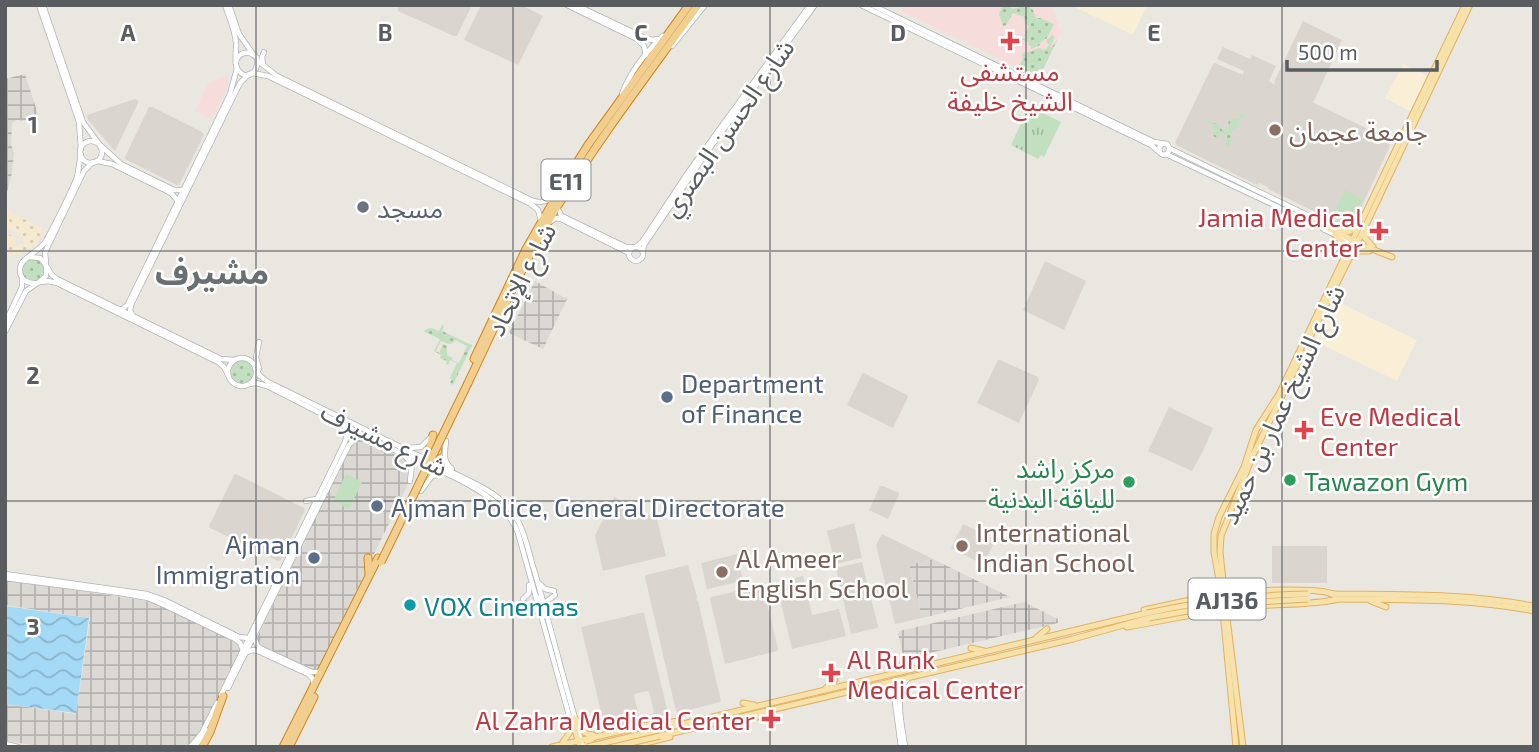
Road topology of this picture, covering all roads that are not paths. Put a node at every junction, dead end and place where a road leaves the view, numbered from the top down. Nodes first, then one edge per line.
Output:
1 (227, 5) edge
2 (567, 5) edge
3 (576, 5) edge
4 (694, 5) edge
5 (705, 5) edge
6 (813, 5) edge
7 (1468, 5) edge
8 (41, 6) edge
9 (870, 6) edge
10 (869, 14) dead end
11 (895, 22) junction
12 (909, 23) junction
13 (678, 27) junction
14 (1458, 30) junction
15 (643, 39) junction
16 (660, 39) junction
17 (1459, 40) dead end
18 (968, 47) dead end
19 (264, 52) dead end
20 (254, 54) junction
21 (972, 54) junction
22 (662, 56) junction
23 (647, 58) junction
24 (260, 63) junction
25 (237, 65) junction
26 (229, 71) dead end
27 (251, 74) junction
28 (1009, 77) junction
29 (234, 82) junction
30 (1040, 82) dead end
31 (1438, 82) dead end
32 (1033, 83) junction
33 (1014, 84) dead end
34 (1431, 86) junction
35 (1040, 91) junction
36 (1055, 94) junction
37 (1065, 99) junction
38 (1425, 99) junction
39 (1426, 107) dead end
40 (340, 109) junction
41 (1067, 109) dead end
42 (225, 110) junction
43 (617, 115) junction
44 (1088, 115) junction
45 (1081, 116) dead end
46 (1104, 120) junction
47 (1420, 121) dead end
48 (1412, 126) junction
49 (613, 130) dead end
50 (1142, 131) dead end
51 (1146, 138) junction
52 (99, 144) junction
53 (1162, 144) junction
54 (711, 145) junction
55 (81, 152) junction
56 (1159, 152) junction
57 (1169, 152) junction
58 (95, 162) junction
59 (1201, 165) junction
60 (1203, 175) dead end
61 (1243, 181) dead end
62 (1248, 186) junction
63 (169, 190) junction
64 (183, 190) junction
65 (559, 192) junction
66 (1265, 195) junction
67 (1256, 200) dead end
68 (1371, 200) junction
69 (178, 201) junction
70 (536, 204) junction
71 (557, 207) junction
72 (1315, 215) dead end
73 (1318, 220) junction
74 (1311, 222) junction
75 (544, 224) junction
76 (1363, 224) junction
77 (1335, 232) junction
78 (1355, 241) junction
79 (635, 247) junction
80 (643, 250) junction
81 (629, 253) junction
82 (30, 257) junction
83 (1392, 257) dead end
84 (1347, 258) junction
85 (46, 265) junction
86 (1336, 273) junction
87 (22, 278) junction
88 (38, 282) junction
89 (138, 288) junction
90 (120, 310) junction
91 (1321, 311) junction
92 (133, 316) junction
93 (5, 323) edge
94 (153, 328) junction
95 (5, 332) edge
96 (1310, 333) junction
97 (259, 342) dead end
98 (1297, 357) junction
99 (235, 360) junction
100 (477, 363) junction
101 (1289, 364) dead end
102 (1301, 366) dead end
103 (255, 368) junction
104 (1295, 371) junction
105 (229, 375) junction
106 (466, 382) junction
107 (249, 384) junction
108 (277, 386) junction
109 (1279, 404) junction
110 (1269, 409) junction
111 (1261, 414) dead end
112 (1279, 414) dead end
113 (342, 424) junction
114 (433, 435) joint
115 (368, 437) junction
116 (446, 441) dead end
117 (1256, 444) junction
118 (387, 447) junction
119 (407, 449) junction
120 (1244, 451) dead end
121 (1258, 457) dead end
122 (426, 462) junction
123 (1246, 462) junction
124 (440, 472) junction
125 (449, 476) junction
126 (1238, 480) junction
127 (410, 481) dead end
128 (470, 481) junction
129 (1230, 485) dead end
130 (421, 491) dead end
131 (319, 496) junction
132 (1232, 498) junction
133 (306, 501) dead end
134 (1222, 501) dead end
135 (314, 505) junction
136 (1223, 509) junction
137 (512, 515) junction
138 (310, 524) junction
139 (531, 538) dead end
140 (527, 545) junction
141 (1215, 554) junction
142 (368, 558) dead end
143 (379, 560) junction
144 (1211, 561) dead end
145 (529, 565) junction
146 (538, 573) junction
147 (1220, 573) junction
148 (369, 574) junction
149 (5, 576) edge
150 (364, 586) junction
151 (1242, 592) junction
152 (351, 596) dead end
153 (535, 596) junction
154 (542, 597) junction
155 (1336, 597) junction
156 (1194, 599) junction
157 (1368, 599) junction
158 (1223, 600) junction
159 (1160, 602) dead end
160 (1479, 602) junction
161 (1169, 604) junction
162 (1284, 604) junction
163 (1244, 607) junction
164 (1292, 607) dead end
165 (1386, 607) dead end
166 (1235, 608) junction
167 (1468, 608) dead end
168 (1534, 608) edge
169 (1194, 614) junction
170 (348, 618) junction
171 (1147, 618) junction
172 (1110, 622) junction
173 (1225, 622) junction
174 (547, 623) junction
175 (336, 624) dead end
176 (1047, 629) dead end
177 (552, 632) junction
178 (230, 634) junction
179 (252, 637) junction
180 (1073, 639) junction
181 (1032, 641) junction
182 (1083, 641) dead end
183 (971, 648) dead end
184 (261, 650) junction
185 (987, 651) junction
186 (244, 652) junction
187 (1012, 652) junction
188 (1002, 659) dead end
189 (969, 663) junction
190 (896, 665) dead end
191 (978, 666) dead end
192 (305, 671) junction
193 (321, 671) junction
194 (911, 673) junction
195 (835, 680) dead end
196 (314, 685) junction
197 (871, 686) junction
198 (824, 690) junction
199 (897, 695) junction
200 (223, 696) junction
201 (573, 696) dead end
202 (831, 696) junction
203 (743, 703) dead end
204 (820, 705) dead end
205 (896, 705) junction
206 (757, 706) junction
207 (572, 707) junction
208 (901, 714) junction
209 (893, 715) dead end
210 (745, 716) junction
211 (572, 717) junction
212 (768, 717) dead end
213 (697, 720) junction
214 (906, 721) dead end
215 (295, 724) junction
216 (710, 724) junction
217 (620, 731) junction
218 (659, 733) junction
219 (598, 735) junction
220 (613, 737) dead end
221 (5, 744) edge
222 (204, 744) edge
223 (581, 744) edge
224 (555, 746) edge
225 (18, 747) edge
226 (190, 747) edge
227 (195, 747) edge
228 (283, 747) edge
229 (289, 747) edge
230 (572, 747) edge
231 (613, 747) edge
232 (629, 747) edge
233 (903, 747) edge
234 (1236, 747) edge
235 (1243, 747) edge

1 - 20 main road
1 - 25 main road
2 - 15 main road
3 - 15 main road
4 - 13 highway, شارع الإتحاد / E11
4 - 23 highway
5 - 22 main road
6 - 54 main road, شارع الحسن البصري
6 - 54 main road, شارع الحسن البصري
7 - 14 main road, شارع الشيخ عمار بن حميد
7 - 68 main road, شارع الشيخ عمار بن حميد
8 - 52 main road
8 - 55 main road
9 - 10 main road
9 - 11 main road
9 - 12 main road
11 - 12 main road
11 - 28 main road
12 - 21 main road
13 - 16 main road
13 - 22 highway, شارع الإتحاد / E11
13 - 23 highway, شارع الإتحاد / E11
14 - 17 main road
14 - 34 main road, شارع الشيخ عمار بن حميد
15 - 16 main road
15 - 23 main road
16 - 23 main road
18 - 21 main road
19 - 24 main road
20 - 24 main road
20 - 25 main road
21 - 32 main road
22 - 43 highway, شارع الإتحاد / E11
23 - 65 highway, شارع الإتحاد / E11
24 - 27 main road
24 - 40 main road
25 - 27 main road
25 - 29 main road
26 - 29 main road
27 - 40 main road
27 - 42 main road
28 - 33 main road
28 - 35 main road
29 - 42 main road
30 - 32 main road
31 - 34 main road
32 - 36 main road
34 - 38 main road, شارع الشيخ عمار بن حميد
35 - 36 main road
35 - 37 main road
36 - 37 main road
37 - 41 main road
37 - 44 main road
37 - 46 main road
38 - 39 main road
38 - 48 main road, شارع الشيخ عمار بن حميد
40 - 70 main road
42 - 64 main road
42 - 89 main road
43 - 49 highway
43 - 71 highway, شارع الإتحاد / E11
44 - 45 main road
44 - 46 main road
46 - 51 main road
46 - 56 main road
47 - 48 main road
48 - 76 main road, شارع الشيخ عمار بن حميد
50 - 51 main road
51 - 53 main road
52 - 55 main road
52 - 58 main road
52 - 63 main road
53 - 56 main road
53 - 57 main road
54 - 79 main road, شارع الحسن البصري
54 - 80 main road, شارع الحسن البصري
55 - 58 main road
55 - 82 main road
56 - 57 main road
57 - 59 main road
58 - 63 main road
58 - 85 main road
59 - 60 main road
59 - 62 main road
59 - 66 main road
61 - 62 main road
62 - 66 main road
63 - 64 main road
63 - 69 main road
64 - 69 main road
65 - 70 main road
65 - 75 highway, شارع الإتحاد / E11
66 - 67 main road
66 - 73 main road
66 - 74 main road
68 - 76 main road, شارع الشيخ عمار بن حميد
68 - 78 main road
69 - 89 main road
70 - 75 main road
71 - 75 highway, شارع الإتحاد / E11
71 - 79 main road
72 - 73 main road
73 - 77 main road
74 - 77 main road
74 - 78 main road
75 - 81 main road
75 - 100 highway, شارع الإتحاد / E11
75 - 106 highway, شارع الإتحاد / E11
76 - 77 main road
76 - 78 main road, شارع الشيخ عمار بن حميد
76 - 84 main road
77 - 78 main road
77 - 84 main road
78 - 83 main road
78 - 84 main road, شارع الشيخ عمار بن حميد
78 - 86 main road
79 - 80 main road
79 - 81 main road
80 - 81 main road
82 - 85 main road
82 - 87 main road
84 - 86 main road, شارع الشيخ عمار بن حميد
85 - 88 main road
85 - 90 main road
86 - 91 main road, شارع الشيخ عمار بن حميد
86 - 91 main road, شارع الشيخ عمار بن حميد
87 - 88 main road
87 - 93 main road
88 - 94 main road
88 - 95 main road
89 - 90 main road
89 - 92 main road
90 - 92 main road
91 - 96 main road, شارع الشيخ عمار بن حميد
92 - 94 main road
94 - 99 main road
94 - 105 main road
96 - 98 main road, شارع الشيخ عمار بن حميد
96 - 104 main road, شارع الشيخ عمار بن حميد
97 - 108 main road
98 - 101 main road
98 - 110 main road, شارع الشيخ عمار بن حميد
99 - 103 main road
99 - 105 main road
100 - 106 highway, شارع الإتحاد / E11
100 - 114 highway
102 - 104 main road
103 - 107 main road
103 - 108 main road, شارع مشيرف
104 - 109 main road, شارع الشيخ عمار بن حميد
105 - 107 main road
106 - 143 highway, E11, bridge
107 - 113 main road, شارع مشيرف
108 - 119 main road, شارع مشيرف
109 - 112 main road
109 - 117 main road, شارع الشيخ عمار بن حميد
110 - 111 main road
110 - 117 main road, شارع الشيخ عمار بن حميد
113 - 115 main road, شارع مشيرف
113 - 131 main road
114 - 119 main road
115 - 118 main road, شارع مشيرف
115 - 138 main road
116 - 128 main road
117 - 121 main road
117 - 123 main road, شارع الشيخ عمار بن حميد
117 - 132 main road, شارع الشيخ عمار بن حميد
118 - 122 main road
118 - 127 main road
119 - 122 main road, شارع مشيرف
120 - 123 main road
122 - 124 main road, شارع مشيرف
122 - 128 main road, شارع مشيرف
123 - 126 main road, شارع الشيخ عمار بن حميد
124 - 125 main road, شارع مشيرف
124 - 128 main road
125 - 130 main road
125 - 137 main road, شارع مشيرف
126 - 129 main road
126 - 132 main road, شارع الشيخ عمار بن حميد
128 - 137 main road, شارع مشيرف
131 - 133 main road
131 - 135 main road
132 - 136 main road, شارع الشيخ عمار بن حميد
132 - 147 main road, شارع الشيخ عمار بن حميد
134 - 136 main road
135 - 138 main road
135 - 179 main road
136 - 141 main road, شارع الشيخ عمار بن حميد
137 - 140 main road
137 - 145 main road
138 - 179 main road
139 - 140 main road
140 - 145 main road
141 - 144 main road
141 - 147 main road, شارع الشيخ عمار بن حميد
142 - 148 highway
143 - 148 highway, E11
143 - 215 highway, E11
145 - 146 main road
145 - 153 main road
145 - 154 main road
145 - 174 main road
146 - 154 main road
146 - 174 main road
147 - 151 main road
147 - 156 main road
147 - 158 main road, شارع الشيخ عمار بن حميد
148 - 150 highway, E11
149 - 178 main road
150 - 152 highway
150 - 170 highway, E11
151 - 155 main road
151 - 158 main road
153 - 174 main road
153 - 177 main road
154 - 174 main road
155 - 157 main road
155 - 162 main road
155 - 168 main road
155 - 171 main road, AJ136, bridge
156 - 158 main road
156 - 161 main road
157 - 160 main road
157 - 165 main road
158 - 163 main road
158 - 166 main road
158 - 169 main road
158 - 173 main road, شارع الشيخ عمار بن حميد
159 - 161 main road
160 - 167 main road
160 - 168 main road
161 - 172 main road
162 - 163 main road
162 - 164 main road
163 - 166 main road
166 - 173 main road
169 - 171 main road
169 - 173 main road
170 - 175 highway
170 - 193 highway, E11
171 - 172 main road, AJ136
171 - 180 main road, AJ136
172 - 181 main road, AJ136
173 - 234 main road, شارع الشيخ عمار بن حميد
173 - 235 main road, شارع الشيخ عمار بن حميد
174 - 177 main road
174 - 211 main road
176 - 181 main road
177 - 207 main road
178 - 179 main road
178 - 186 main road
179 - 184 main road
179 - 186 main road
180 - 182 main road
180 - 187 main road, AJ136
181 - 185 main road, AJ136
183 - 185 main road
184 - 186 main road
184 - 192 main road
184 - 192 main road
185 - 194 main road, AJ136
186 - 200 main road
186 - 226 main road
187 - 188 main road
187 - 189 main road, AJ136
189 - 191 main road
189 - 194 main road, AJ136
190 - 194 main road
192 - 193 main road
192 - 196 main road
193 - 196 highway, E11
194 - 197 main road, AJ136
194 - 198 main road, AJ136
194 - 199 main road
195 - 198 main road
196 - 215 highway, E11
197 - 199 main road
197 - 202 main road, AJ136
198 - 206 main road, AJ136
199 - 205 main road
199 - 208 main road
200 - 222 highway
200 - 227 main road
201 - 207 main road
202 - 204 main road
202 - 210 main road, AJ136
203 - 206 main road
205 - 209 main road
205 - 233 main road
206 - 213 main road, AJ136
207 - 211 main road
208 - 214 main road
208 - 233 main road
210 - 212 main road
210 - 216 main road, AJ136
211 - 219 main road
211 - 223 main road
211 - 224 main road
213 - 217 main road
213 - 218 main road, AJ136
215 - 228 highway, E11
215 - 229 highway, E11
216 - 218 main road, AJ136
216 - 232 main road
217 - 219 main road
217 - 220 main road
218 - 223 main road, AJ136, bridge
218 - 231 main road, AJ136, bridge
219 - 223 main road
221 - 225 main road
223 - 224 main road
224 - 230 main road

